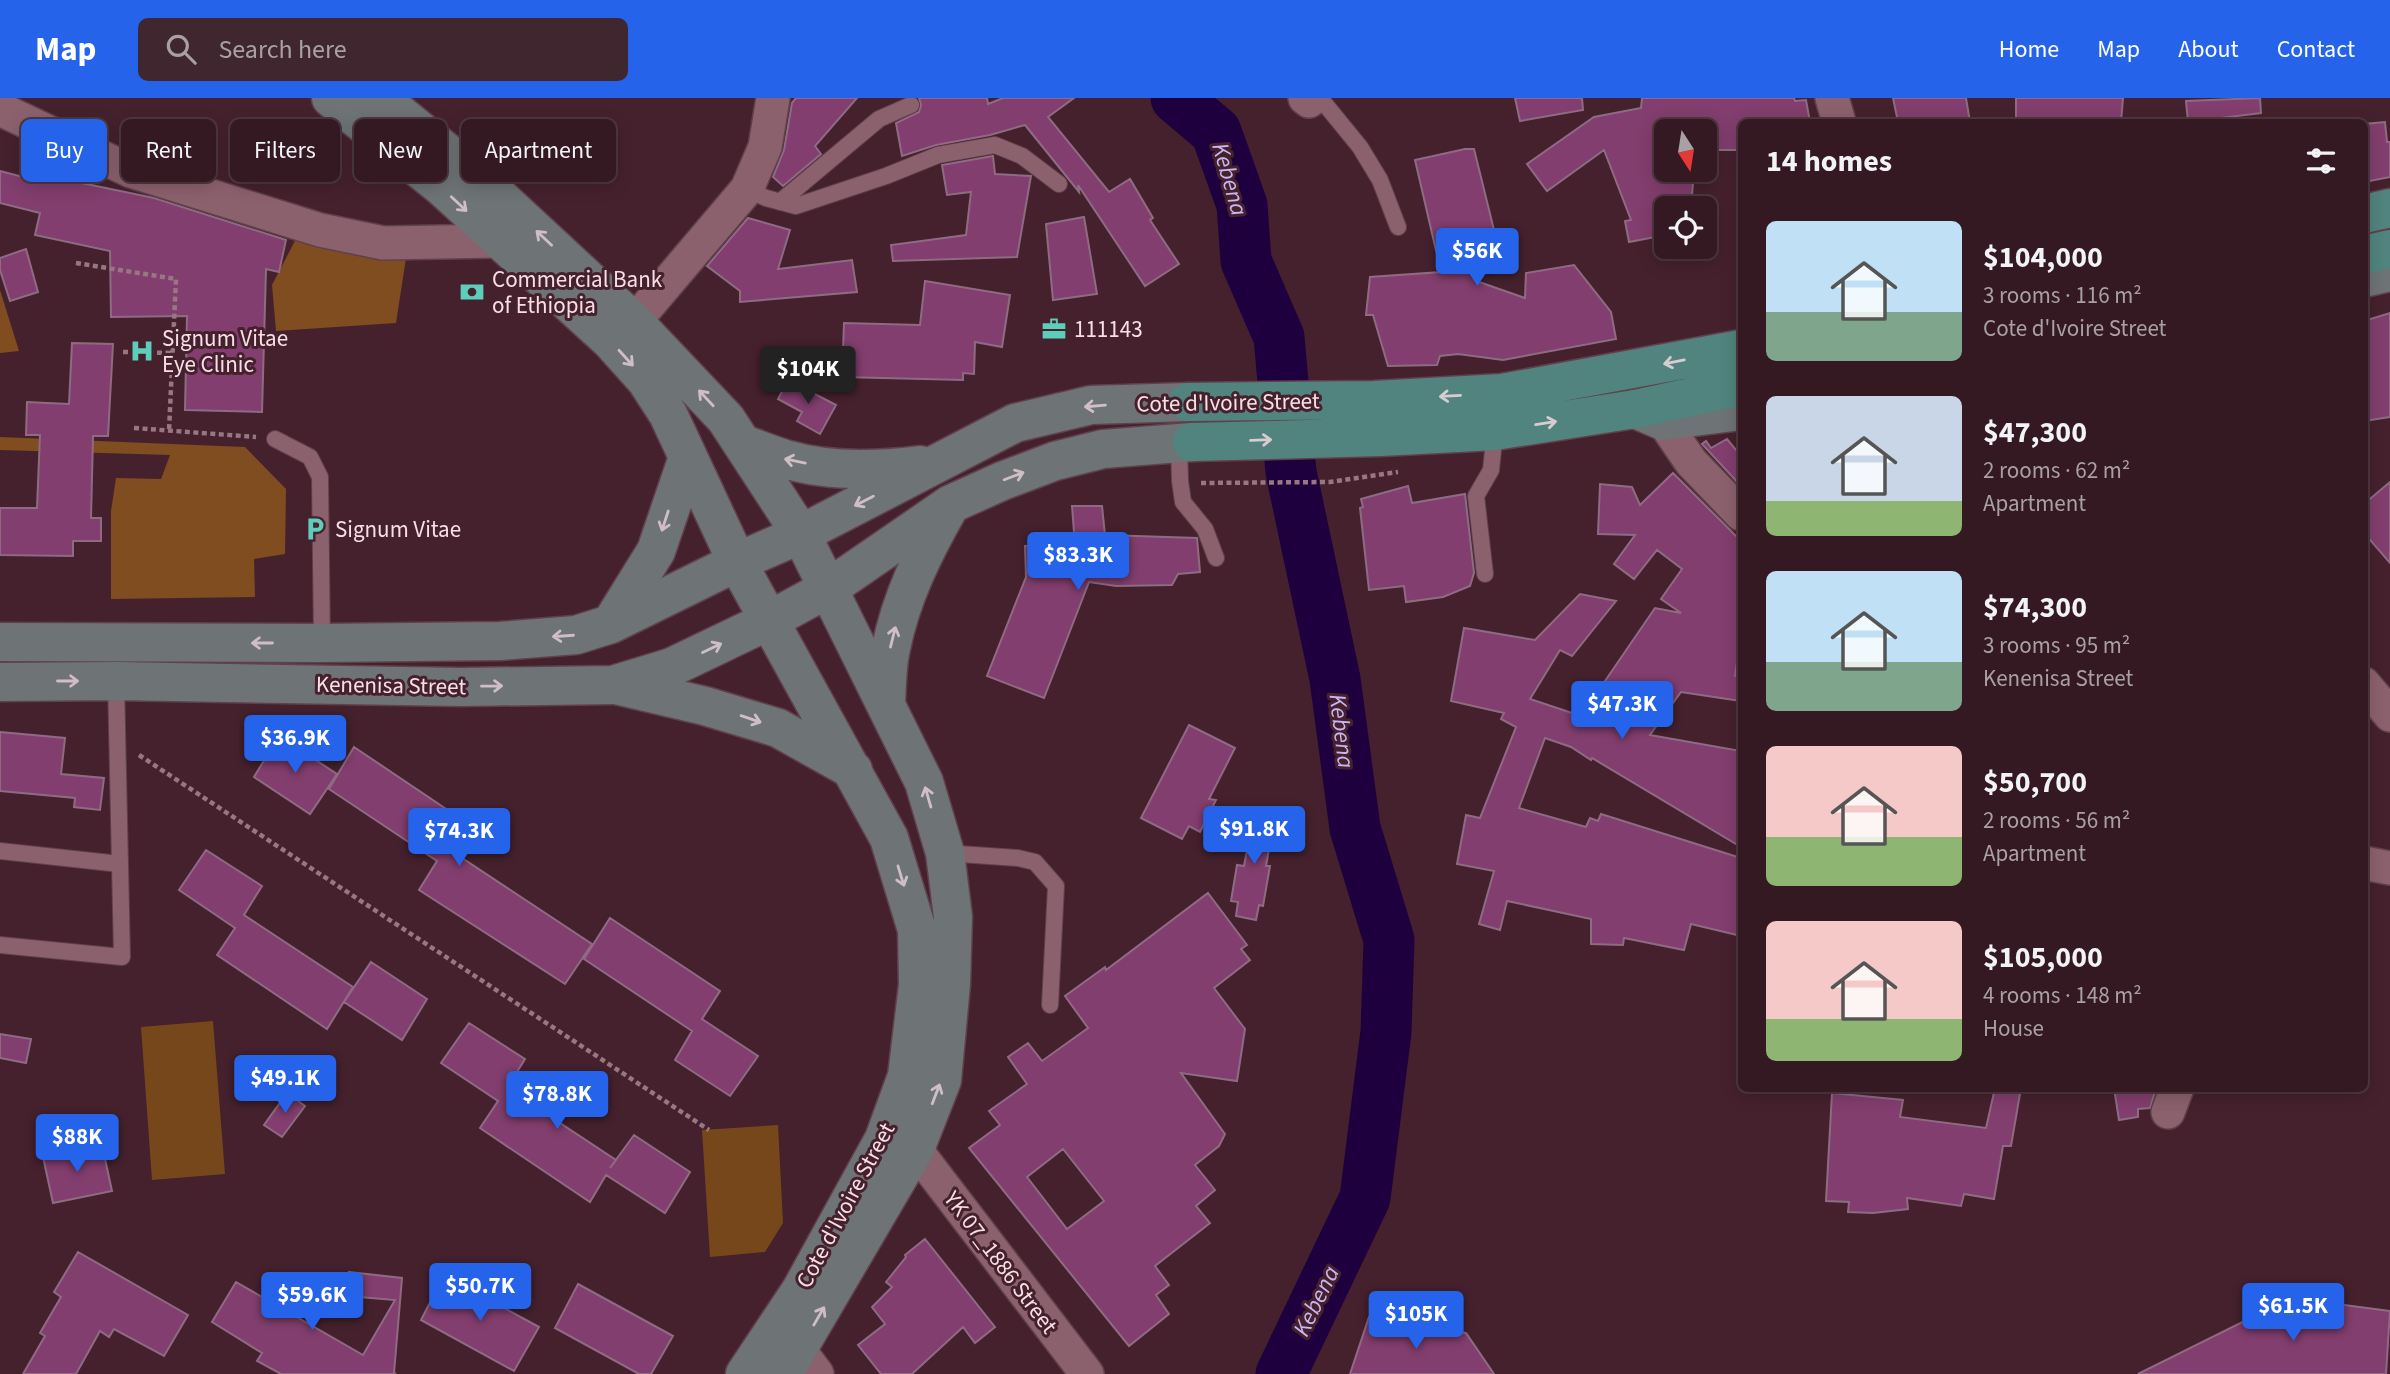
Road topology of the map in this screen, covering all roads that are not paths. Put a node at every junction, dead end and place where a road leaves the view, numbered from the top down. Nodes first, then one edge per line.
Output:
1 (331, 98) edge
2 (380, 98) edge
3 (773, 98) edge
4 (1305, 98) edge
5 (1313, 98) edge
6 (1320, 98) edge
7 (1832, 98) edge
8 (911, 105) dead end
9 (0, 109) edge
10 (1838, 119) edge
11 (1059, 184) dead end
12 (747, 189) junction
13 (780, 202) junction
14 (2390, 208) edge
15 (2368, 213) edge
16 (1398, 227) dead end
17 (500, 241) junction
18 (2390, 249) edge
19 (2368, 254) edge
20 (2390, 272) edge
21 (2368, 277) edge
22 (634, 322) junction
23 (1738, 350) edge
24 (1738, 387) edge
25 (1738, 411) edge
26 (1649, 415) junction
27 (1495, 431) junction
28 (275, 439) road end
29 (1186, 443) junction
30 (743, 444) junction
31 (688, 457) junction
32 (936, 464) junction
33 (951, 504) junction
34 (1738, 511) edge
35 (801, 534) junction
36 (1216, 558) dead end
37 (737, 562) junction
38 (1485, 574) dead end
39 (829, 588) junction
40 (770, 620) junction
41 (611, 624) junction
42 (0, 642) edge
43 (322, 643) junction
44 (116, 681) junction
45 (0, 682) edge
46 (613, 685) junction
47 (2368, 689) edge
48 (886, 705) junction
49 (2390, 715) edge
50 (853, 770) junction
51 (0, 851) edge
52 (945, 853) junction
53 (120, 864) junction
54 (2368, 864) edge
55 (2390, 868) edge
56 (0, 945) edge
57 (1050, 1005) dead end
58 (915, 1149) junction
59 (800, 1366) edge
60 (744, 1374) edge
61 (1087, 1374) edge

1 -> 17 main road, Cote d'Ivoire Street
22 -> 2 main road
3 - 12 street
4 - 5 street
6 - 16 lane
7 - 10 street
8 - 13 lane
9 - 17 street
11 - 13 lane
12 - 13 lane
12 - 22 street
14 - 15 main road
17 -> 31 main road, Cote d'Ivoire Street
18 - 19 main road
20 - 21 main road
30 -> 22 main road
23 -> 32 main road, Cote d'Ivoire Street
24 - 26 main road, Cote d'Ivoire Street
25 - 26 main road, Cote d'Ivoire Street
27 -> 26 main road, Cote d'Ivoire Street
26 - 34 street
29 -> 27 main road, Cote d'Ivoire Street
27 - 38 lane
28 - 43 lane
33 -> 29 main road, Cote d'Ivoire Street
29 - 36 lane
32 -> 30 main road
30 - 35 main road
31 - 37 main road, Cote d'Ivoire Street
31 -> 41 main road
32 -> 35 main road, Cote d'Ivoire Street
33 - 39 main road, Cote d'Ivoire Street
48 -> 33 main road
35 - 37 main road, Kenenisa Street
35 - 39 main road, Cote d'Ivoire Street
37 - 40 main road, Cote d'Ivoire Street
37 - 41 main road, Kenenisa Street
39 - 40 main road, Kenenisa Street
39 - 48 main road, Cote d'Ivoire Street
46 -> 40 main road, Kenenisa Street
40 - 50 main road, Cote d'Ivoire Street
41 -> 43 main road, Kenenisa Street
43 -> 42 main road, Kenenisa Street
45 -> 44 main road, Kenenisa Street
44 -> 46 main road, Kenenisa Street
44 - 53 lane
46 -> 50 main road
47 - 49 street
52 -> 48 main road, Cote d'Ivoire Street
50 -> 60 main road, Cote d'Ivoire Street
51 - 53 lane
52 - 57 lane
58 -> 52 main road, Cote d'Ivoire Street
53 - 56 lane
54 - 55 street
59 -> 58 main road, Cote d'Ivoire Street
58 - 61 street, YK 07_1886 Street

